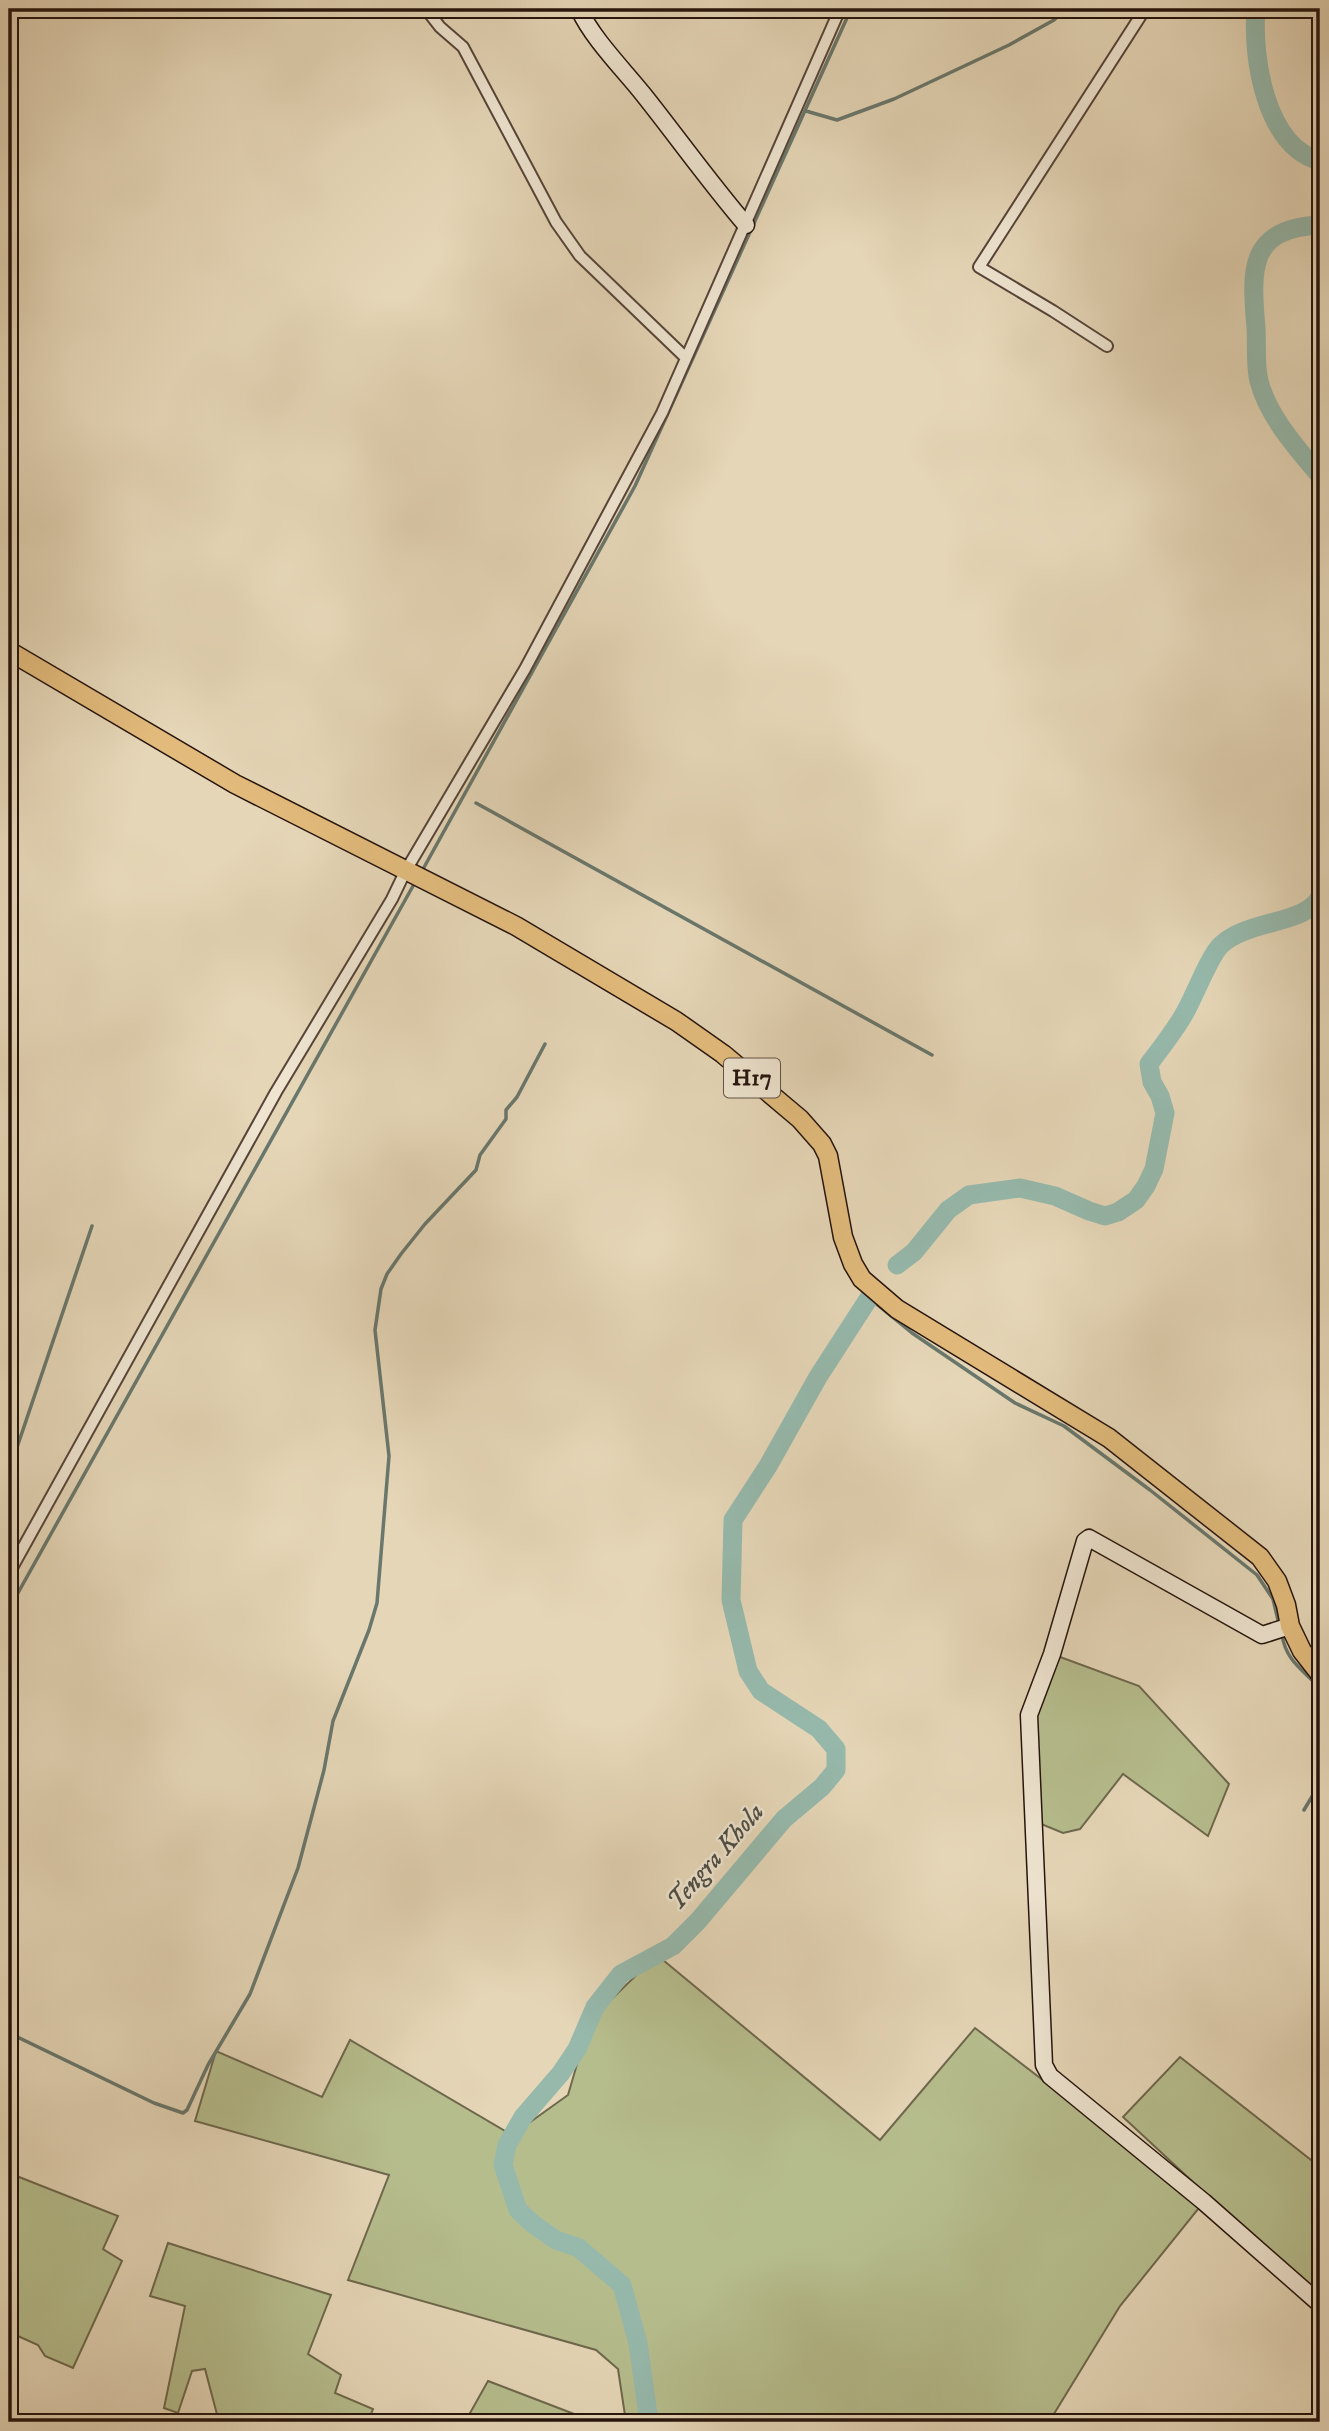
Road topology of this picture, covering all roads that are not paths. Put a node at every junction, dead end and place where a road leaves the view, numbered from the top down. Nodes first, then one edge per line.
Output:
1 (426, 9) edge
2 (579, 9) edge
3 (840, 9) edge
4 (1145, 9) edge
5 (746, 225) junction
6 (1107, 346) dead end
7 (686, 358) junction
8 (9, 651) edge
9 (405, 872) junction
10 (9, 1573) edge
11 (1290, 1626) junction
12 (1320, 1674) edge
13 (1320, 2304) edge

1 - 7 street
2 - 5 street
3 - 5 street
4 - 6 street
5 - 7 street
7 - 9 street
8 - 9 main road, H17
9 - 10 street
9 - 11 main road, H17
11 - 12 main road, H17
11 - 13 street

